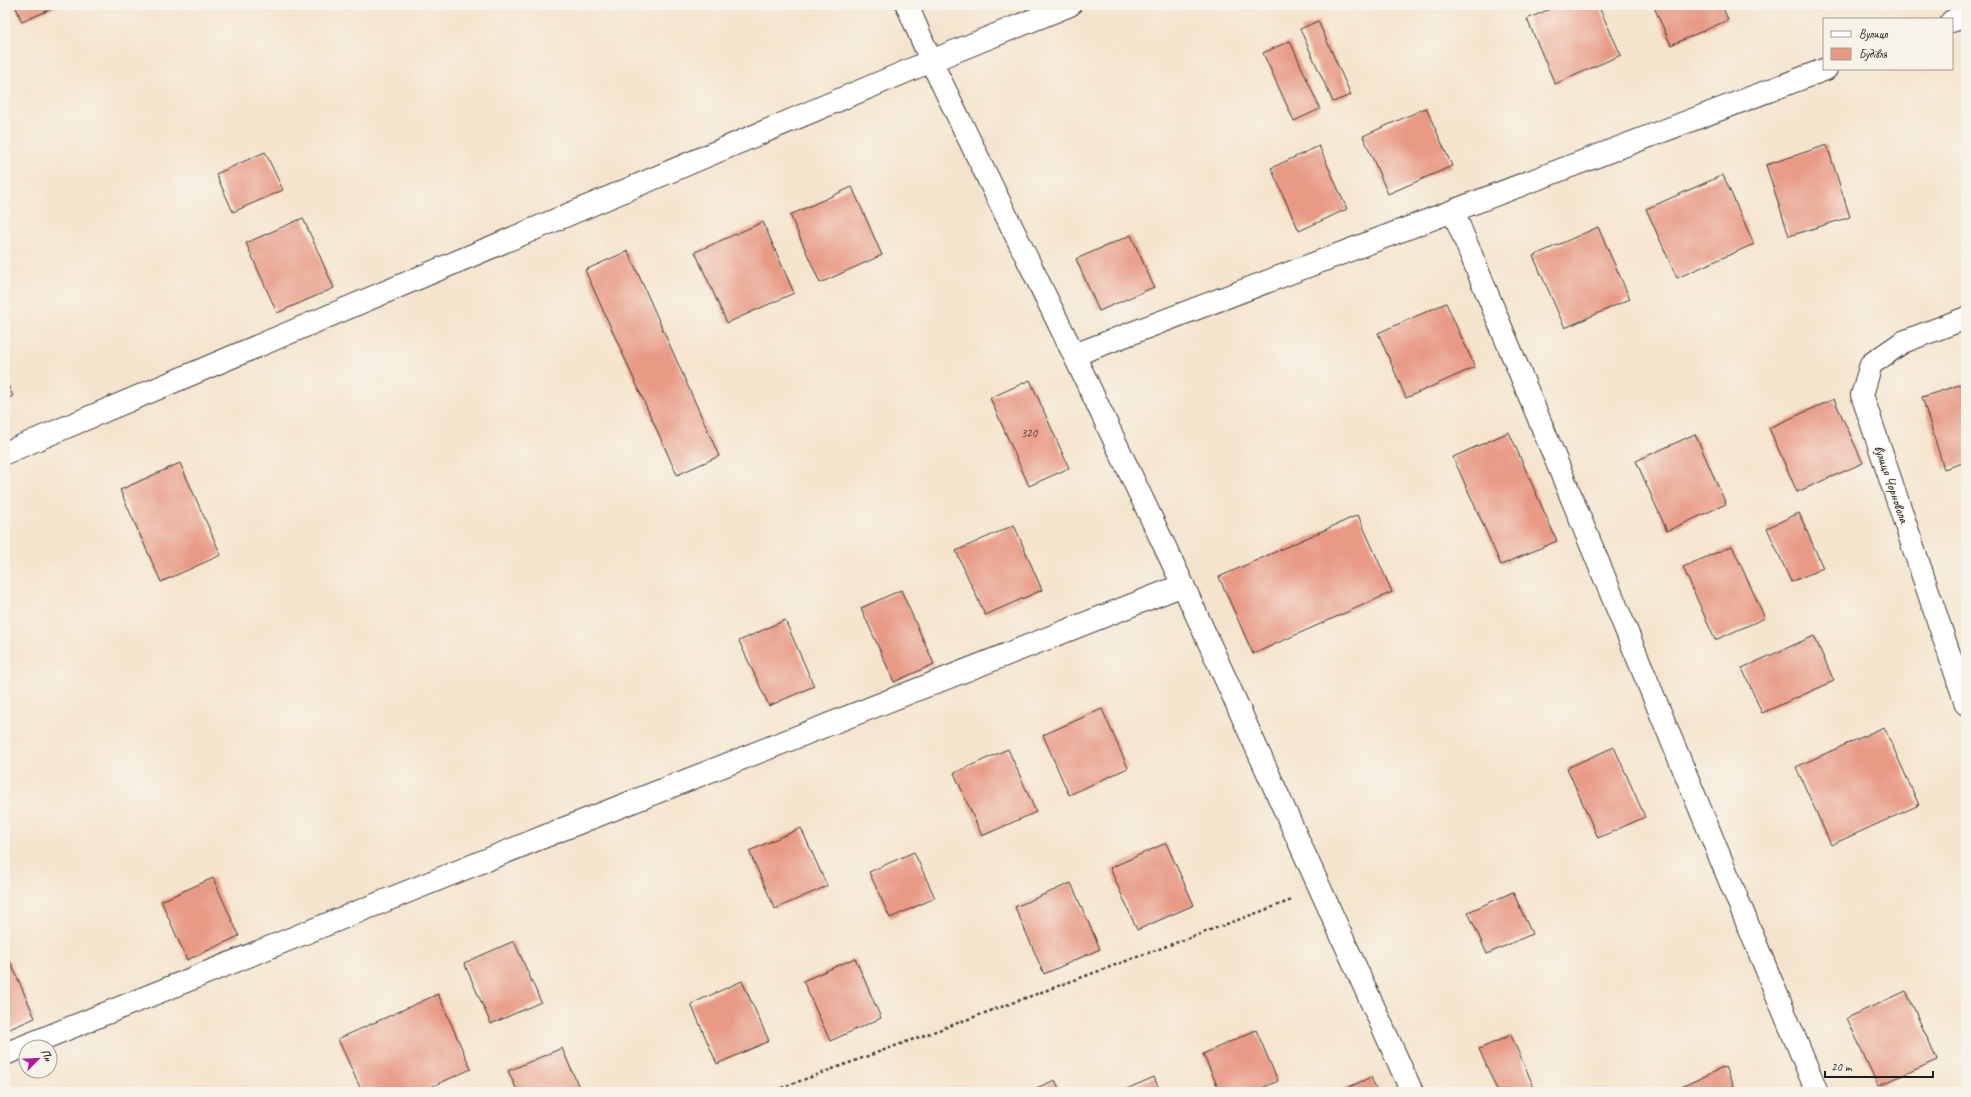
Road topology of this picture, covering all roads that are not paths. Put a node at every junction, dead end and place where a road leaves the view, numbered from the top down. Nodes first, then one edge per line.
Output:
1 (907, 5) edge
2 (1070, 5) edge
3 (1966, 16) edge
4 (1953, 21) edge
5 (932, 61) junction
6 (1823, 70) edge
7 (1453, 211) junction
8 (1966, 318) edge
9 (1074, 355) junction
10 (5, 453) edge
11 (1183, 585) junction
12 (1966, 704) edge
13 (5, 1054) edge
14 (1412, 1092) edge
15 (1816, 1092) edge

1 - 5 street
2 - 5 street
3 - 4 street
5 - 9 street
5 - 10 street
6 - 7 street
7 - 9 street
7 - 15 street
8 - 12 street, вулиця Чорновола
9 - 11 street
11 - 13 street
11 - 14 street

